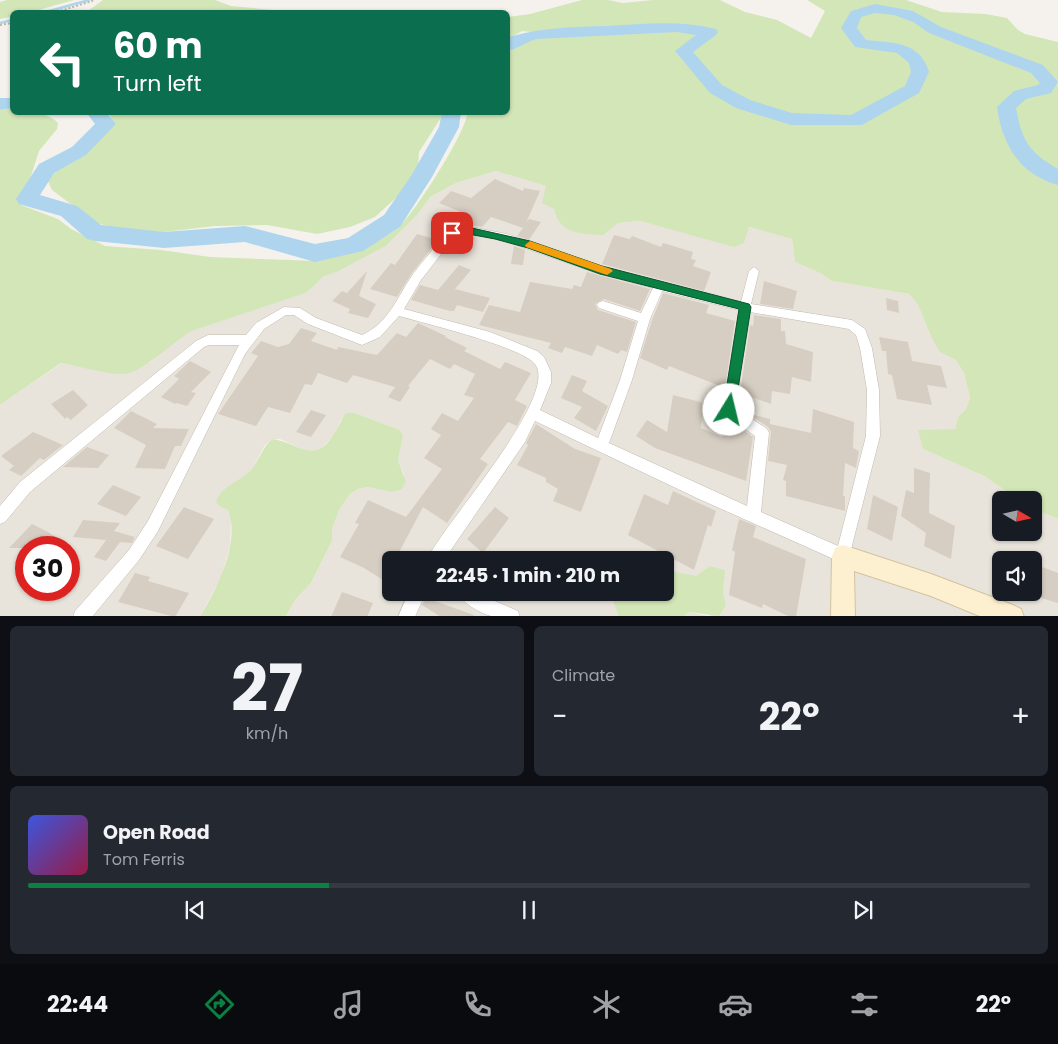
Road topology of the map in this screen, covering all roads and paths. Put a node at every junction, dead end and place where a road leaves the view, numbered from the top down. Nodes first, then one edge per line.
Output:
1 (95, 0) edge
2 (64, 10) edge
3 (754, 271) dead end
4 (659, 286) junction
5 (603, 305) dead end
6 (745, 307) junction
7 (397, 311) junction
8 (644, 319) junction
9 (250, 340) junction
10 (532, 413) junction
11 (602, 445) junction
12 (753, 515) junction
13 (0, 517) edge
14 (441, 551) edge
15 (843, 556) junction
16 (414, 601) edge
17 (478, 601) edge
18 (81, 616) edge
19 (406, 616) edge
20 (512, 616) edge
21 (843, 616) edge
22 (1013, 616) edge

1 - 2 path
3 - 6 street
4 - 6 street
4 - 7 street
4 - 8 street
5 - 8 street
6 - 12 street
6 - 15 street
7 - 9 street
7 - 10 street
8 - 11 street
9 - 13 street
9 - 18 street
10 - 11 street
10 - 14 street
11 - 12 street
12 - 15 street
15 - 21 main road
15 - 22 main road
16 - 19 street
17 - 20 street

